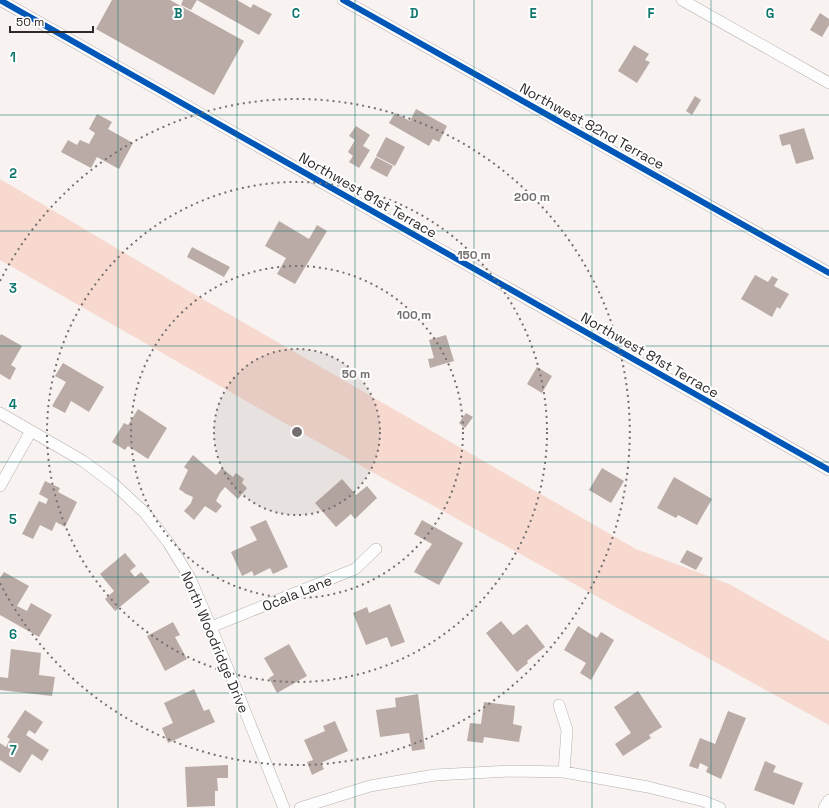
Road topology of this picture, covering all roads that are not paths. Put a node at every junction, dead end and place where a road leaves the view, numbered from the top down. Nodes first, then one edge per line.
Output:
1 (0, 0) edge
2 (343, 0) edge
3 (682, 0) edge
4 (829, 83) edge
5 (829, 273) edge
6 (0, 413) edge
7 (31, 431) junction
8 (829, 470) edge
9 (0, 486) edge
10 (376, 549) dead end
11 (211, 628) junction
12 (559, 705) dead end
13 (564, 772) junction
14 (829, 800) edge
15 (284, 808) edge
16 (300, 808) edge
17 (720, 808) edge
18 (824, 808) edge

1 - 8 street, Northwest 81st Terrace
2 - 5 street, Northwest 82nd Terrace
3 - 4 street
6 - 7 street, North Woodridge Drive
7 - 9 street
7 - 11 street, North Woodridge Drive
10 - 11 street, Ocala Lane
11 - 15 street, North Woodridge Drive
12 - 13 street
13 - 16 street
13 - 17 street
14 - 18 street

